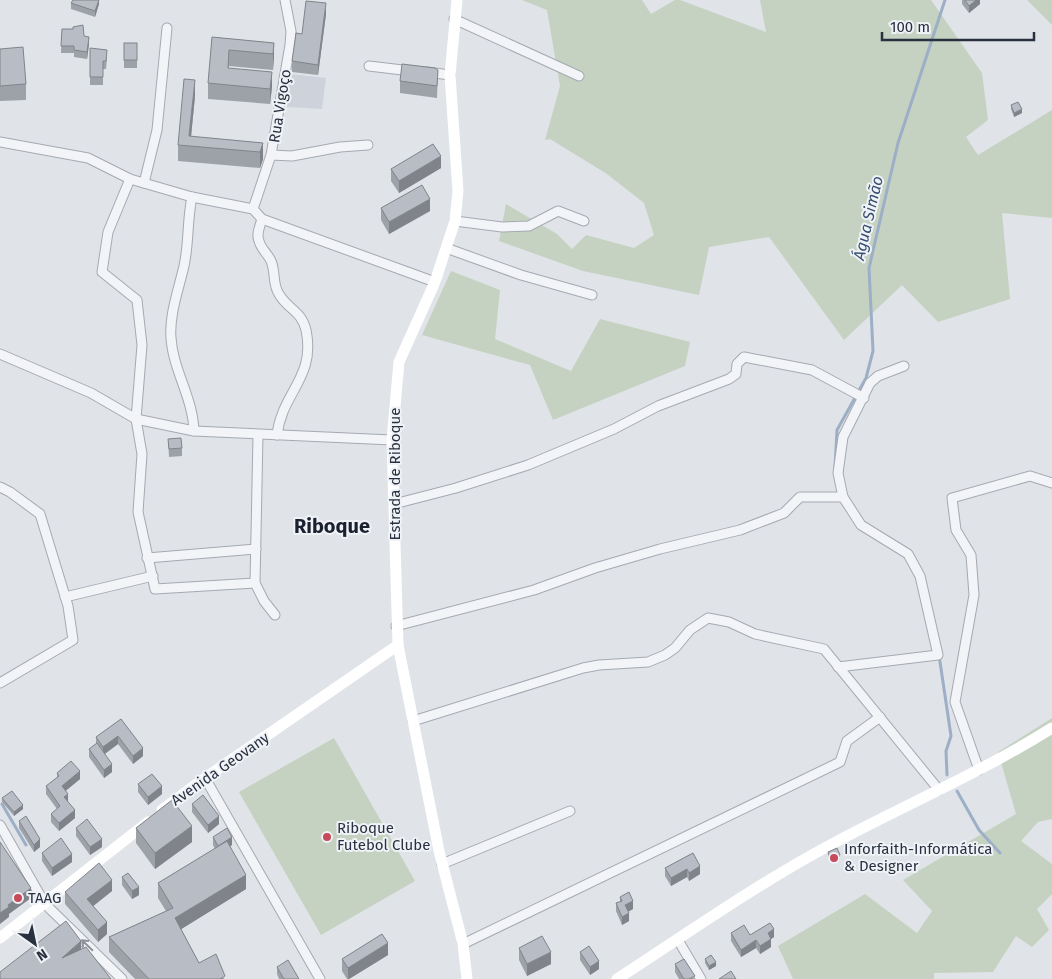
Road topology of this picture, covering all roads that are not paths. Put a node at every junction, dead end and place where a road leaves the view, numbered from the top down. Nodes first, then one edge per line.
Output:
1 (285, 0) edge
2 (457, 0) edge
3 (454, 20) junction
4 (167, 28) dead end
5 (369, 66) dead end
6 (450, 75) junction
7 (579, 76) dead end
8 (0, 142) edge
9 (368, 145) dead end
10 (271, 155) junction
11 (130, 178) junction
12 (144, 183) junction
13 (192, 197) junction
14 (253, 209) junction
15 (262, 219) junction
16 (455, 221) junction
17 (584, 221) dead end
18 (446, 248) junction
19 (435, 282) junction
20 (592, 295) dead end
21 (0, 354) edge
22 (904, 366) dead end
23 (864, 398) junction
24 (136, 419) junction
25 (194, 431) junction
26 (258, 435) junction
27 (277, 436) junction
28 (392, 440) junction
29 (1052, 483) edge
30 (0, 487) edge
31 (843, 497) junction
32 (394, 504) junction
33 (256, 549) junction
34 (147, 558) junction
35 (152, 576) junction
36 (256, 583) junction
37 (65, 597) junction
38 (275, 615) dead end
39 (396, 626) junction
40 (398, 644) junction
41 (838, 667) junction
42 (0, 683) edge
43 (880, 717) junction
44 (413, 721) junction
45 (1052, 728) edge
46 (979, 770) junction
47 (205, 778) junction
48 (939, 790) junction
49 (570, 811) dead end
50 (0, 825) edge
51 (442, 864) junction
52 (45, 904) junction
53 (0, 938) edge
54 (678, 940) junction
55 (463, 944) junction
56 (122, 979) edge
57 (320, 979) edge
58 (467, 979) edge
59 (617, 979) edge
60 (702, 979) edge

1 - 10 street, Rua Vigoço
2 - 3 main road, Estrada de Riboque
3 - 6 main road, Estrada de Riboque
3 - 7 street
4 - 12 street
5 - 6 street
6 - 16 main road, Estrada de Riboque
8 - 11 street
9 - 10 street
10 - 14 street, Rua Vigoço
11 - 12 street
11 - 24 street
12 - 13 street
13 - 14 street
13 - 25 street
14 - 15 street
15 - 19 street
15 - 27 street
16 - 17 street
16 - 18 main road, Estrada de Riboque
18 - 19 main road, Estrada de Riboque
18 - 20 street
19 - 28 main road, Estrada de Riboque
21 - 24 street
22 - 23 street
23 - 31 street
23 - 32 street
24 - 25 street
24 - 34 street
25 - 26 street
26 - 27 street
26 - 33 street
27 - 28 street
28 - 32 main road, Estrada de Riboque
29 - 46 street
30 - 37 street
31 - 39 street
31 - 41 street
32 - 39 main road, Estrada de Riboque
33 - 34 street
33 - 36 street
34 - 35 street
35 - 36 street
35 - 37 street
36 - 38 street
37 - 42 street
39 - 40 main road, Estrada de Riboque
40 - 44 main road, Estrada de Riboque
40 - 47 main road, Avenida Geovany
41 - 43 street
41 - 44 street
43 - 48 street
43 - 55 street
44 - 51 main road, Estrada de Riboque
45 - 46 main road
46 - 48 main road
47 - 52 main road, Avenida Geovany
47 - 57 street
48 - 54 main road
49 - 51 street
50 - 52 street
51 - 55 main road, Estrada de Riboque
52 - 53 main road, Avenida Geovany
56 -> 52 street
54 - 59 main road
54 - 60 street
55 - 58 main road, Estrada de Riboque

